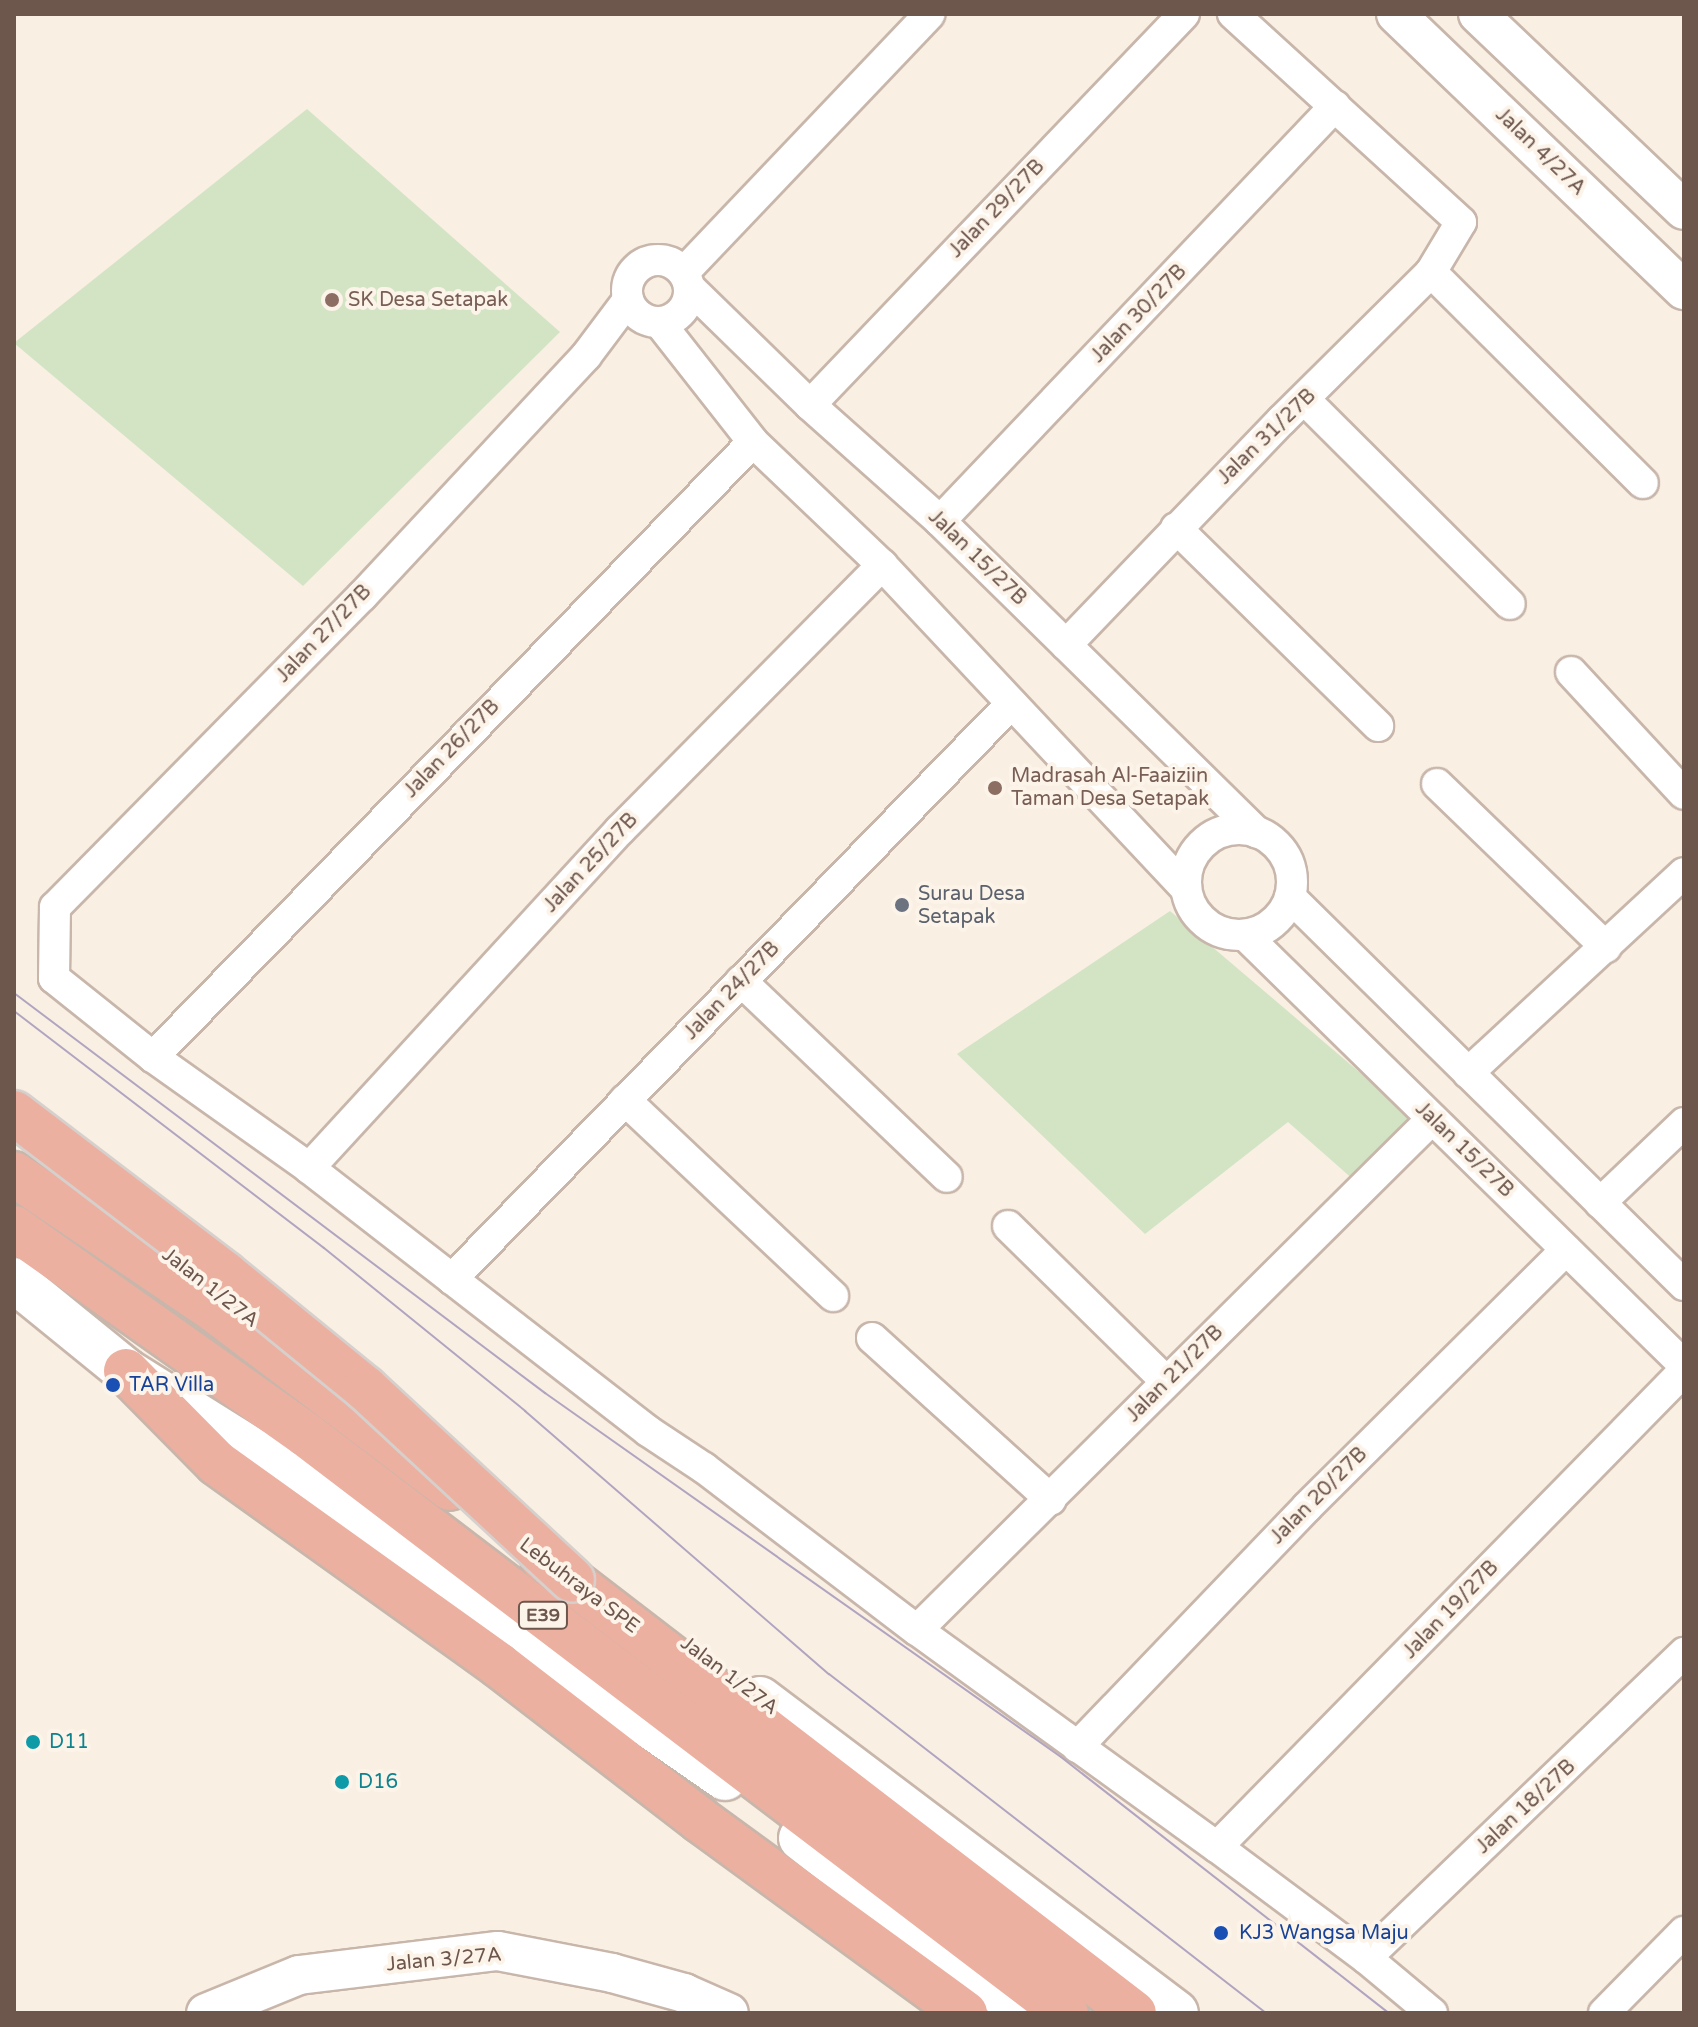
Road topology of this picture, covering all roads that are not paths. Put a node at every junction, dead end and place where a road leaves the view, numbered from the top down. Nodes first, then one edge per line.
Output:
1 (930, 14) edge
2 (1184, 14) edge
3 (1233, 14) edge
4 (1396, 14) edge
5 (1478, 14) edge
6 (1335, 106) junction
7 (1684, 210) edge
8 (686, 269) junction
9 (1431, 272) junction
10 (1684, 290) edge
11 (642, 313) junction
12 (1305, 400) junction
13 (810, 405) junction
14 (753, 442) junction
15 (1643, 483) dead end
16 (940, 521) junction
17 (1176, 528) junction
18 (882, 565) junction
19 (1510, 604) dead end
20 (1066, 645) junction
21 (1571, 672) dead end
22 (1012, 703) junction
23 (1378, 726) dead end
24 (1437, 784) dead end
25 (1684, 794) edge
26 (1258, 833) junction
27 (1684, 873) edge
28 (1186, 889) junction
29 (1290, 897) junction
30 (1245, 935) junction
31 (1606, 947) junction
32 (741, 981) junction
33 (153, 1057) junction
34 (1468, 1073) junction
35 (625, 1100) junction
36 (14, 1113) edge
37 (1432, 1119) junction
38 (1684, 1123) edge
39 (14, 1136) edge
40 (309, 1168) junction
41 (14, 1174) edge
42 (947, 1177) dead end
43 (1600, 1203) junction
44 (1008, 1226) dead end
45 (14, 1228) edge
46 (1566, 1250) junction
47 (452, 1279) junction
48 (14, 1280) edge
49 (1684, 1285) edge
50 (833, 1296) dead end
51 (872, 1338) dead end
52 (1684, 1368) edge
53 (126, 1371) junction
54 (1166, 1381) junction
55 (1051, 1500) junction
56 (572, 1580) junction
57 (917, 1630) junction
58 (1684, 1653) edge
59 (1077, 1747) junction
60 (1217, 1847) junction
61 (1684, 1932) edge
62 (1366, 1958) junction
63 (680, 2003) edge
64 (206, 2013) edge
65 (729, 2013) edge
66 (965, 2013) edge
67 (1027, 2013) edge
68 (1066, 2013) edge
69 (1134, 2013) edge
70 (1176, 2013) edge
71 (1432, 2013) edge
72 (1604, 2013) edge

1 - 8 street
2 - 13 street, Jalan 29/27B
3 - 6 street
4 - 10 street, Jalan 4/27A
5 - 7 street
6 - 9 street, Jalan 31/27B
6 - 16 street, Jalan 30/27B
8 - 11 street
8 - 11 street
8 - 13 street, Jalan 15/27B
9 - 12 street, Jalan 31/27B
9 - 15 street
11 - 14 street
11 - 33 street, Jalan 27/27B
12 - 17 street, Jalan 31/27B
12 - 19 street
13 - 16 street, Jalan 15/27B
14 - 18 street
14 - 33 street, Jalan 26/27B
16 - 20 street, Jalan 15/27B
17 - 20 street, Jalan 31/27B
17 - 23 street
18 - 22 street
18 - 40 street, Jalan 25/27B
20 - 26 street, Jalan 15/27B
21 - 25 street
22 - 28 street
22 - 32 street, Jalan 24/27B
24 - 31 street
26 - 28 street
26 - 29 street
27 - 31 street
28 - 30 street
29 - 30 street
29 - 34 street
30 - 37 street, Jalan 15/27B
31 - 34 street
32 - 35 street, Jalan 24/27B
32 - 42 street
33 - 40 street
34 - 43 street
35 - 47 street, Jalan 24/27B
35 - 50 street
36 - 56 highway, E39, bridge
37 - 46 street, Jalan 15/27B
37 - 54 street, Jalan 21/27B
38 - 43 street
39 - 70 main road, Jalan 1/27A
40 - 47 street
41 - 56 highway, Lebuhraya SPE / E39, bridge
43 - 49 street
44 - 54 street
45 - 68 highway, E39
46 - 52 street, Jalan 15/27B
46 - 59 street, Jalan 20/27B
47 - 57 street
48 - 53 main road
51 - 55 street
52 - 60 street, Jalan 19/27B
53 - 66 highway
53 - 67 main road
54 - 55 street, Jalan 21/27B
55 - 57 street, Jalan 21/27B
56 - 69 highway, Lebuhraya SPE / E39
57 - 59 street
58 - 62 street, Jalan 18/27B
59 - 60 street
60 - 62 street
61 - 72 street
62 - 71 street
63 - 64 street, Jalan 3/27A
63 - 65 street, Jalan 3/27A

